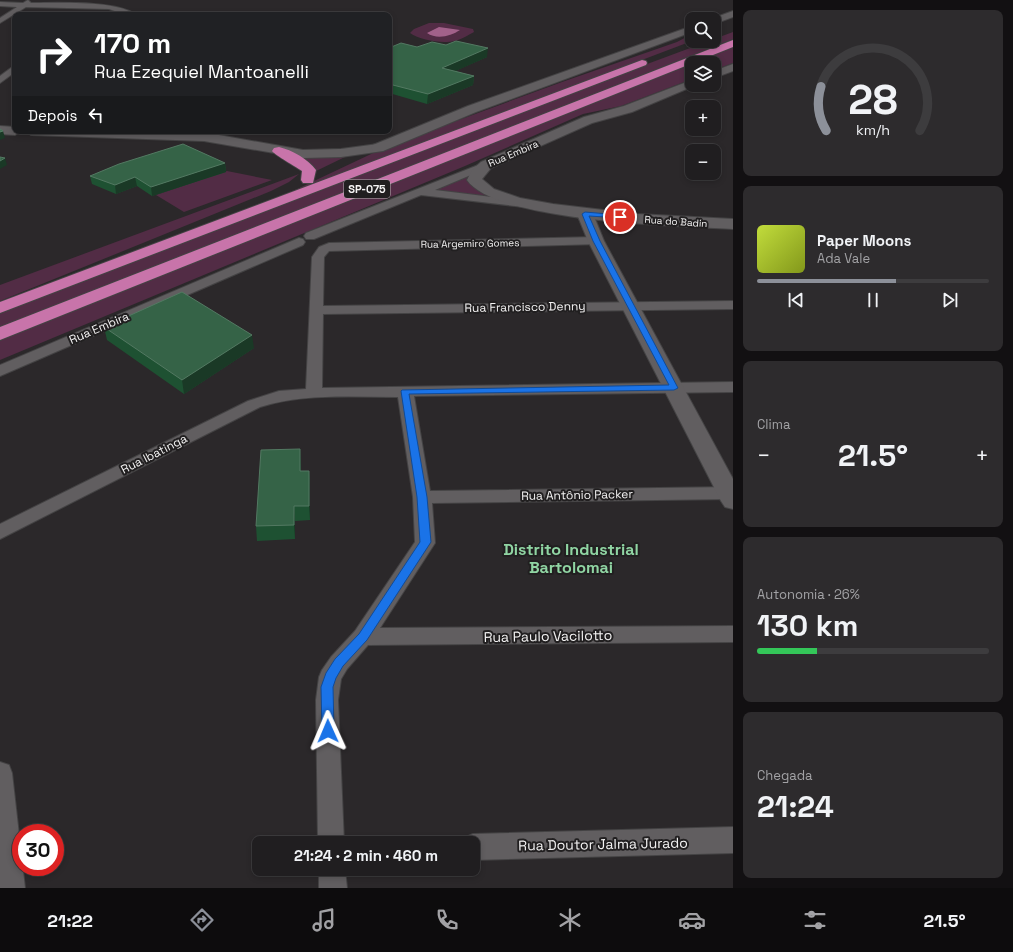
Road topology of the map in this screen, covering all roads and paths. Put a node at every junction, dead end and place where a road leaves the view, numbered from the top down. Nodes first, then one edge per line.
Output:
1 (98, 0) edge
2 (28, 2) edge
3 (0, 4) edge
4 (93, 6) junction
5 (13, 12) edge
6 (85, 12) edge
7 (126, 12) edge
8 (12, 13) edge
9 (733, 14) edge
10 (721, 18) edge
11 (0, 21) edge
12 (685, 32) edge
13 (733, 42) edge
14 (655, 58) dead end
15 (733, 67) edge
16 (12, 70) edge
17 (721, 71) edge
18 (0, 80) edge
19 (685, 86) edge
20 (0, 130) edge
21 (12, 130) edge
22 (119, 134) edge
23 (378, 148) junction
24 (279, 152) junction
25 (486, 165) junction
26 (308, 180) junction
27 (418, 193) junction
28 (524, 204) junction
29 (585, 214) junction
30 (733, 224) edge
31 (334, 227) junction
32 (596, 241) junction
33 (320, 245) junction
34 (108, 267) junction
35 (631, 305) junction
36 (733, 305) edge
37 (0, 308) edge
38 (318, 310) junction
39 (0, 334) edge
40 (0, 371) edge
41 (733, 387) edge
42 (674, 388) junction
43 (405, 391) junction
44 (314, 393) junction
45 (732, 496) edge
46 (422, 497) junction
47 (0, 532) edge
48 (733, 634) edge
49 (363, 637) junction
50 (0, 773) edge
51 (331, 836) edge
52 (733, 840) edge
53 (480, 847) edge
54 (332, 876) edge
55 (11, 888) edge
56 (333, 888) edge

1 - 4 street
2 - 3 street
2 - 4 street
2 - 5 street
4 - 6 street
4 - 7 street
8 - 11 street
9 - 10 main road
12 - 23 main road
13 - 39 highway, SP-075
14 - 34 highway, SP-075
15 - 17 main road
16 - 18 street
19 - 25 main road, Rua Embira
20 - 21 main road
22 - 24 main road
23 - 24 main road
23 - 26 highway
24 - 26 highway
25 - 27 street, Rua Embira
25 - 28 main road, Rua do Badin
26 - 34 highway
27 - 28 street, Rua do Badin
27 - 31 street, Rua Embira
28 - 29 main road, Rua do Badin
29 - 30 main road, Rua do Badin
29 - 32 main road
31 - 33 street
31 - 33 street, Rua Embira
32 - 33 street, Rua Argemiro Gomes
32 - 35 main road
33 - 38 street
33 - 40 street, Rua Embira
34 - 37 highway, SP-075
35 - 36 street, Rua Francisco Denny
35 - 38 street, Rua Francisco Denny
35 - 42 main road
38 - 44 street
41 - 42 street, Rua Ibatinga
42 - 43 street, Rua Ibatinga
42 - 45 main road
43 - 44 street, Rua Ibatinga
43 - 46 street
44 - 47 street, Rua Ibatinga
45 - 46 street, Rua Antônio Packer
46 - 49 street
48 - 49 street, Rua Paulo Vacilotto
49 - 51 street
50 - 55 street
52 - 53 street, Rua Doutor Jalma Jurado
54 - 56 street

